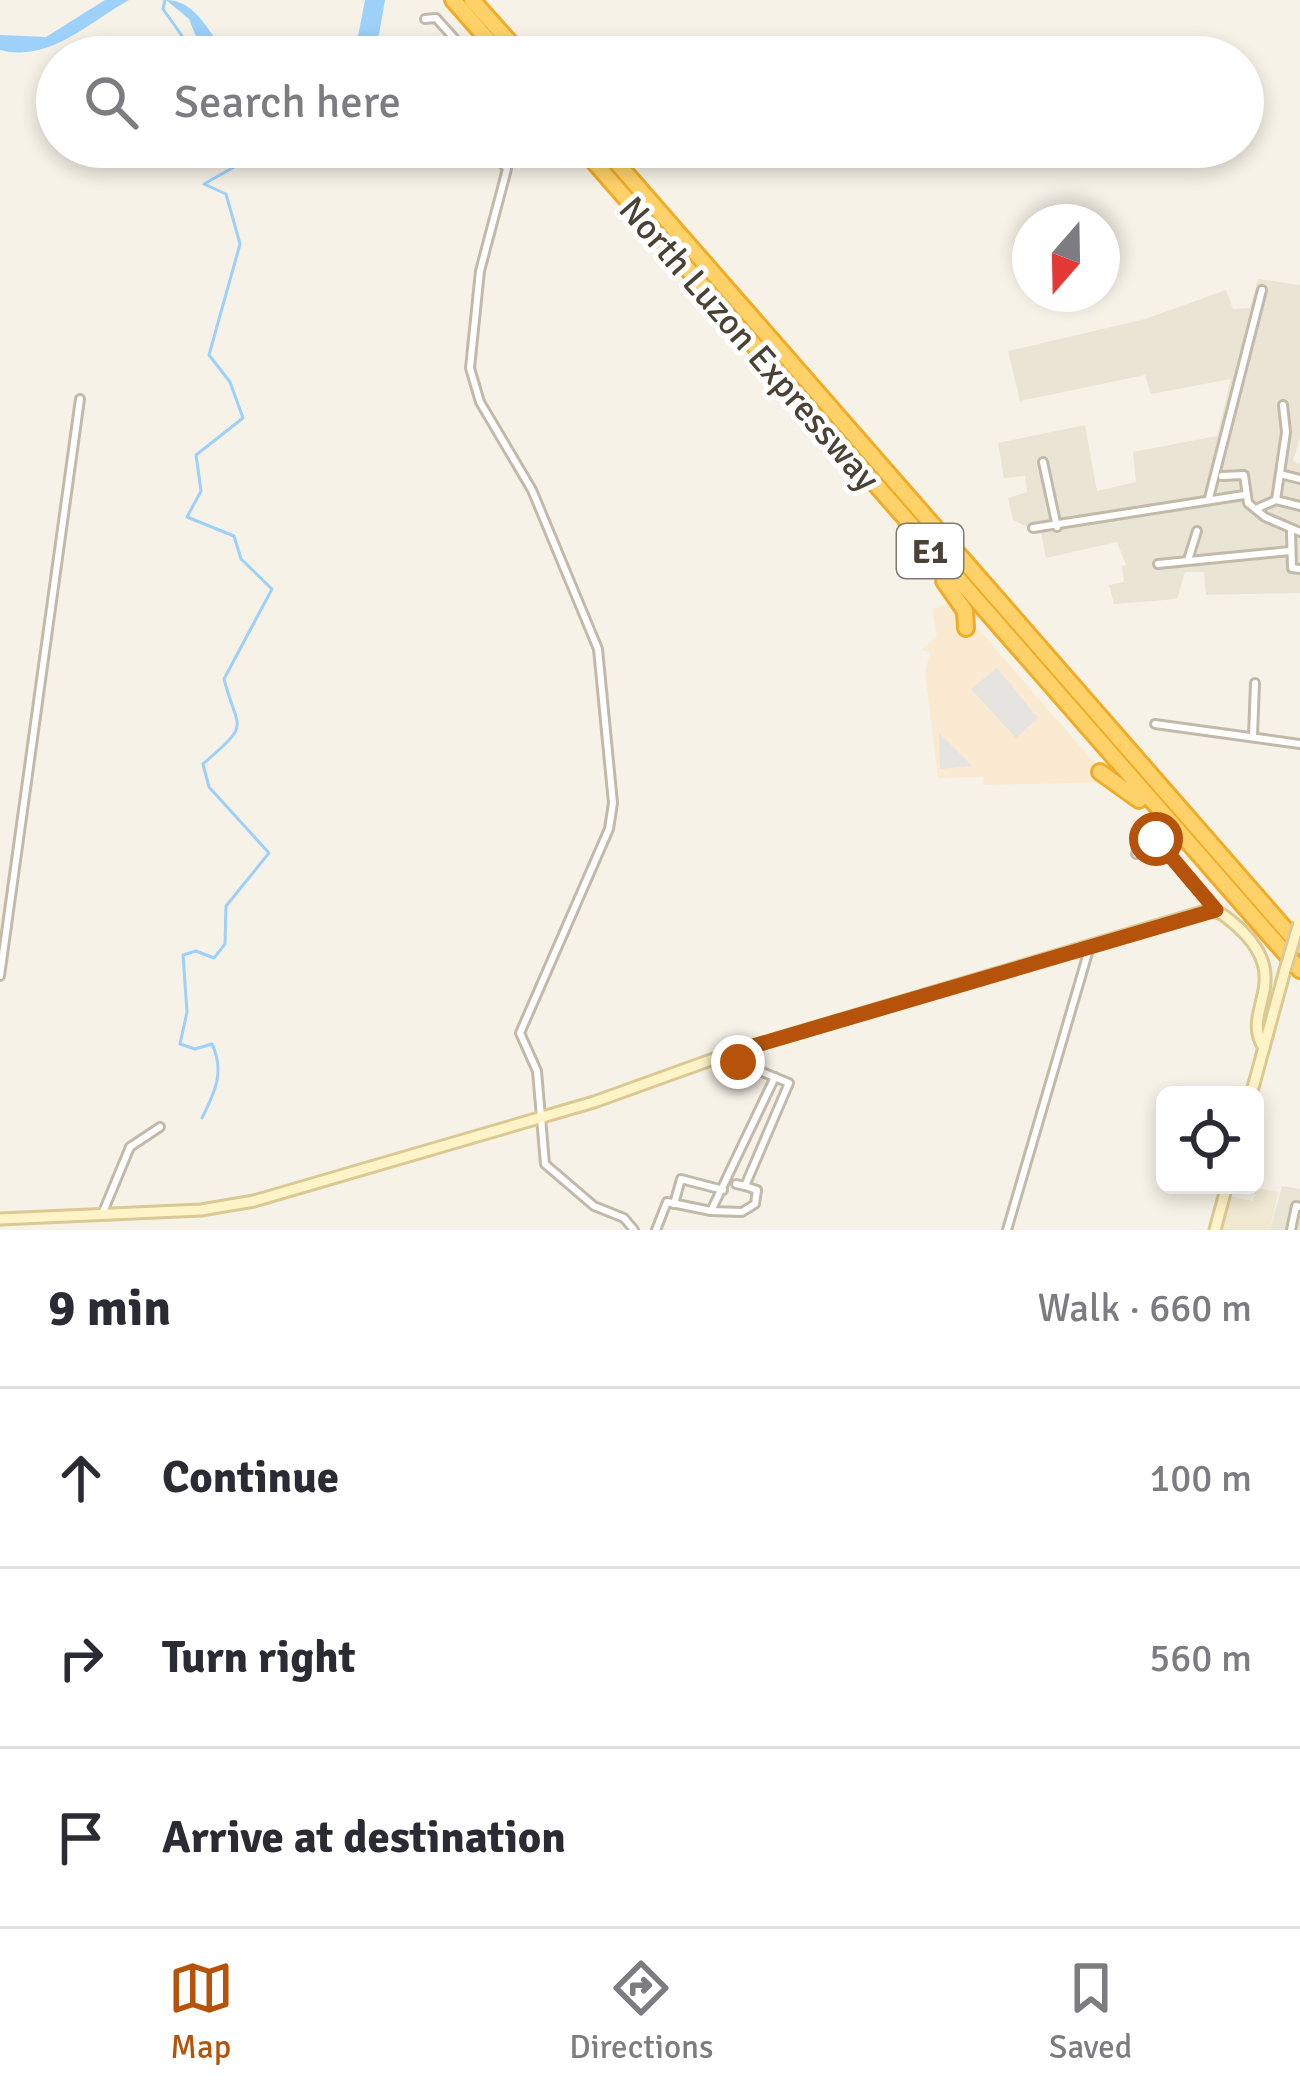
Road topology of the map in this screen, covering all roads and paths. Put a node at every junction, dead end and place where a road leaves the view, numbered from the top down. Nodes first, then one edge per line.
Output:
1 (453, 0) edge
2 (472, 0) edge
3 (425, 19) dead end
4 (452, 36) edge
5 (484, 36) edge
6 (504, 36) edge
7 (507, 168) edge
8 (599, 168) edge
9 (621, 168) edge
10 (1262, 290) dead end
11 (80, 399) dead end
12 (1282, 405) dead end
13 (850, 458) junction
14 (1042, 462) dead end
15 (1280, 474) junction
16 (1222, 476) dead end
17 (1300, 479) edge
18 (1244, 495) junction
19 (1209, 498) junction
20 (1276, 500) junction
21 (1300, 506) edge
22 (1258, 508) junction
23 (1058, 527) junction
24 (1033, 528) dead end
25 (1197, 531) dead end
26 (1296, 531) edge
27 (1290, 551) junction
28 (1188, 560) junction
29 (1157, 564) dead end
30 (1300, 569) edge
31 (966, 628) dead end
32 (1255, 683) dead end
33 (1155, 724) dead end
34 (1253, 736) junction
35 (1300, 744) edge
36 (1100, 772) dead end
37 (1136, 854) dead end
38 (1216, 910) junction
39 (1248, 914) junction
40 (1299, 920) edge
41 (1090, 946) junction
42 (1300, 946) edge
43 (1295, 971) edge
44 (0, 976) edge
45 (1264, 1048) junction
46 (733, 1052) junction
47 (775, 1077) junction
48 (1253, 1086) edge
49 (538, 1118) junction
50 (160, 1127) dead end
51 (723, 1190) junction
52 (1224, 1194) edge
53 (674, 1205) junction
54 (1300, 1207) edge
55 (711, 1211) junction
56 (102, 1216) junction
57 (0, 1219) edge
58 (634, 1230) edge
59 (656, 1230) edge
60 (1007, 1230) edge
61 (1215, 1230) edge
62 (1291, 1230) edge

1 - 5 highway
2 - 6 highway
3 - 4 street
7 - 49 street
8 - 13 highway, North Luzon Expressway / E1
9 - 42 highway, North Luzon Expressway / E1
10 - 19 street
11 - 44 street
12 - 15 street
13 - 31 highway
13 - 39 highway, North Luzon Expressway / E1
14 - 23 street
15 - 17 street
15 - 20 street
16 - 18 street
18 - 19 street
18 - 22 street
19 - 23 street
20 - 21 street
20 - 22 street
22 - 26 street
23 - 24 street
25 - 28 street
26 - 27 street
27 - 28 street
27 - 30 street
28 - 29 street
32 - 34 street
33 - 34 street
34 - 35 street
36 - 39 highway
37 - 38 street
38 - 41 street
38 - 45 street
39 - 43 highway, North Luzon Expressway / E1
40 - 43 street, bridge
41 - 46 street
41 - 60 street
43 - 45 street
45 - 48 street
46 - 47 street
46 - 49 street
47 - 51 street
47 - 55 street
49 - 56 street
49 - 58 street
50 - 56 street
51 - 53 street
51 - 55 street
52 - 61 street
53 - 55 street
53 - 59 street
54 - 62 street
56 - 57 street

